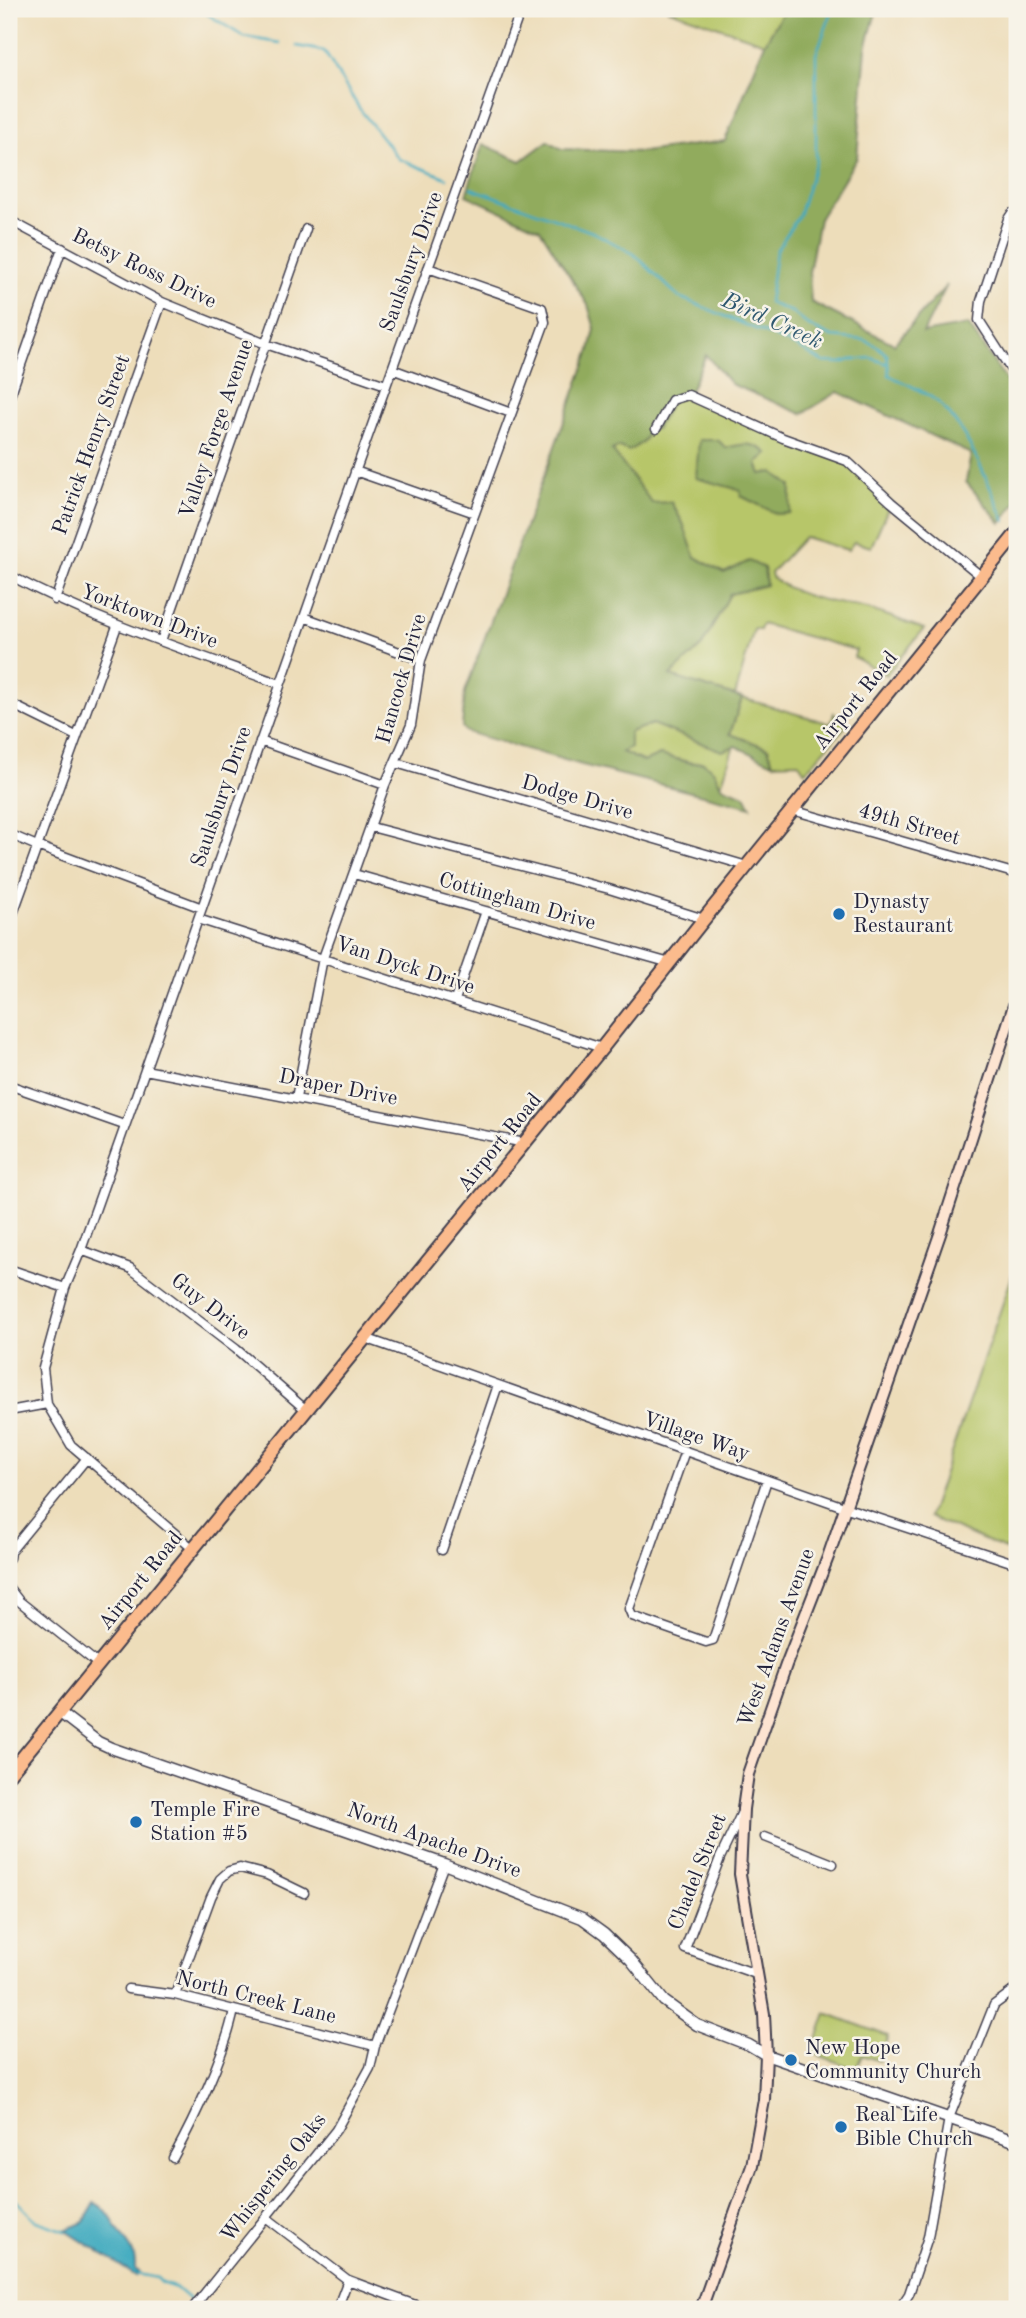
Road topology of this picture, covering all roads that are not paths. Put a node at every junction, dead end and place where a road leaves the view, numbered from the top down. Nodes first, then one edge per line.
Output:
1 (517, 10) edge
2 (1017, 215) edge
3 (9, 220) edge
4 (306, 229) dead end
5 (62, 248) junction
6 (428, 268) junction
7 (162, 302) junction
8 (266, 344) junction
9 (392, 369) junction
10 (1017, 379) edge
11 (386, 385) junction
12 (9, 399) edge
13 (511, 413) junction
14 (656, 429) dead end
15 (355, 471) junction
16 (475, 513) junction
17 (1017, 533) edge
18 (9, 575) edge
19 (982, 577) junction
20 (55, 600) junction
21 (304, 617) junction
22 (117, 626) junction
23 (161, 641) junction
24 (422, 660) junction
25 (280, 684) junction
26 (9, 703) edge
27 (76, 736) junction
28 (260, 741) junction
29 (396, 763) junction
30 (385, 785) junction
31 (792, 810) junction
32 (371, 827) junction
33 (9, 834) edge
34 (37, 846) junction
35 (747, 866) junction
36 (354, 874) junction
37 (1017, 874) edge
38 (202, 908) junction
39 (486, 911) junction
40 (198, 919) junction
41 (704, 919) junction
42 (9, 925) edge
43 (323, 958) junction
44 (670, 963) junction
45 (1017, 996) edge
46 (456, 1000) junction
47 (602, 1048) junction
48 (145, 1070) junction
49 (9, 1085) edge
50 (296, 1098) junction
51 (124, 1125) junction
52 (525, 1143) junction
53 (81, 1250) junction
54 (9, 1269) edge
55 (65, 1288) junction
56 (365, 1338) junction
57 (498, 1385) junction
58 (47, 1404) junction
59 (9, 1410) edge
60 (306, 1410) junction
61 (685, 1451) junction
62 (87, 1458) junction
63 (767, 1480) junction
64 (844, 1507) junction
65 (192, 1548) junction
66 (442, 1550) dead end
67 (9, 1558) edge
68 (1017, 1564) edge
69 (9, 1588) edge
70 (98, 1664) junction
71 (59, 1712) junction
72 (9, 1774) edge
73 (743, 1809) junction
74 (765, 1837) dead end
75 (444, 1864) junction
76 (833, 1864) dead end
77 (304, 1893) dead end
78 (756, 1973) junction
79 (1017, 1988) edge
80 (128, 1989) dead end
81 (176, 1995) junction
82 (234, 2010) junction
83 (375, 2046) junction
84 (766, 2055) junction
85 (949, 2118) junction
86 (1017, 2142) edge
87 (173, 2158) dead end
88 (267, 2218) junction
89 (348, 2280) junction
90 (192, 2309) edge
91 (337, 2309) edge
92 (426, 2309) edge
93 (701, 2309) edge
94 (899, 2309) edge

1 - 6 street, Saulsbury Drive
2 - 10 street
3 - 5 street, Betsy Ross Drive
4 - 8 street, Valley Forge Avenue
5 - 7 street, Betsy Ross Drive
5 - 12 street
6 - 9 street, Saulsbury Drive
6 - 13 street, Hancock Drive
7 - 8 street, Betsy Ross Drive
7 - 20 street, Patrick Henry Street
8 - 11 street, Betsy Ross Drive
8 - 23 street, Valley Forge Avenue
9 - 11 street, Saulsbury Drive
9 - 13 street
11 - 15 street, Saulsbury Drive
13 - 16 street, Hancock Drive
14 - 19 street
15 - 16 street
15 - 21 street, Saulsbury Drive
16 - 24 street, Hancock Drive
17 - 19 main road, Airport Road
18 - 20 street, Yorktown Drive
19 - 31 main road, Airport Road
20 - 22 street, Yorktown Drive
21 - 24 street
21 - 25 street, Saulsbury Drive
22 - 23 street, Yorktown Drive
22 - 27 street
23 - 25 street, Yorktown Drive
24 - 29 street, Hancock Drive
25 - 28 street, Saulsbury Drive
26 - 27 street
27 - 34 street
28 - 30 street
28 - 38 street, Saulsbury Drive
29 - 30 street, Hancock Drive
29 - 35 street, Dodge Drive
30 - 32 street, Hancock Drive
31 - 35 main road, Airport Road
31 - 37 street, 49th Street
32 - 36 street, Hancock Drive
32 - 41 street
33 - 34 street
34 - 38 street
34 - 42 street
35 - 41 main road, Airport Road
36 - 39 street, Cottingham Drive
36 - 43 street, Hancock Drive
38 - 40 street, Saulsbury Drive
39 - 44 street, Cottingham Drive
39 - 46 street
40 - 43 street, Van Dyck Drive
40 - 48 street, Saulsbury Drive
41 - 44 main road, Airport Road
43 - 46 street, Van Dyck Drive
43 - 50 street, Hancock Drive
44 - 47 main road, Airport Road
45 - 64 main road, West Adams Avenue
46 - 47 street, Van Dyck Drive
47 - 52 main road, Airport Road
48 - 50 street, Draper Drive
48 - 51 street, Saulsbury Drive
49 - 51 street
50 - 52 street, Draper Drive
51 - 53 street, Saulsbury Drive
52 - 56 main road, Airport Road
53 - 55 street, Saulsbury Drive
53 - 60 street, Guy Drive
54 - 55 street
55 - 58 street, Saulsbury Drive
56 - 57 street, Village Way
56 - 60 main road, Airport Road
57 - 61 street, Village Way
57 - 66 street
58 - 59 street
58 - 62 street, Saulsbury Drive
60 - 65 main road, Airport Road
61 - 63 street, Village Way
61 - 63 street
62 - 65 street, Saulsbury Drive
62 - 67 street
63 - 64 street, Village Way
64 - 68 street, Village Way
64 - 73 main road, West Adams Avenue
65 - 70 main road, Airport Road
69 - 70 street
70 - 71 main road, Airport Road
71 - 72 main road, Airport Road
71 - 75 street, North Apache Drive
73 - 78 main road, West Adams Avenue
73 - 78 street, Chadel Street
74 - 76 street
75 - 83 street, Whispering Oaks
75 - 84 street, North Apache Drive
77 - 81 street
78 - 84 main road, West Adams Avenue
79 - 85 street
80 - 81 street, North Creek Lane
81 - 82 street, North Creek Lane
82 - 83 street, North Creek Lane
82 - 87 street
83 - 88 street, Whispering Oaks
84 - 85 street, North Apache Drive
84 - 93 main road, West Adams Avenue
85 - 86 street, North Apache Drive
85 - 94 street
88 - 89 street
88 - 90 street, Whispering Oaks
89 - 91 street
89 - 92 street

